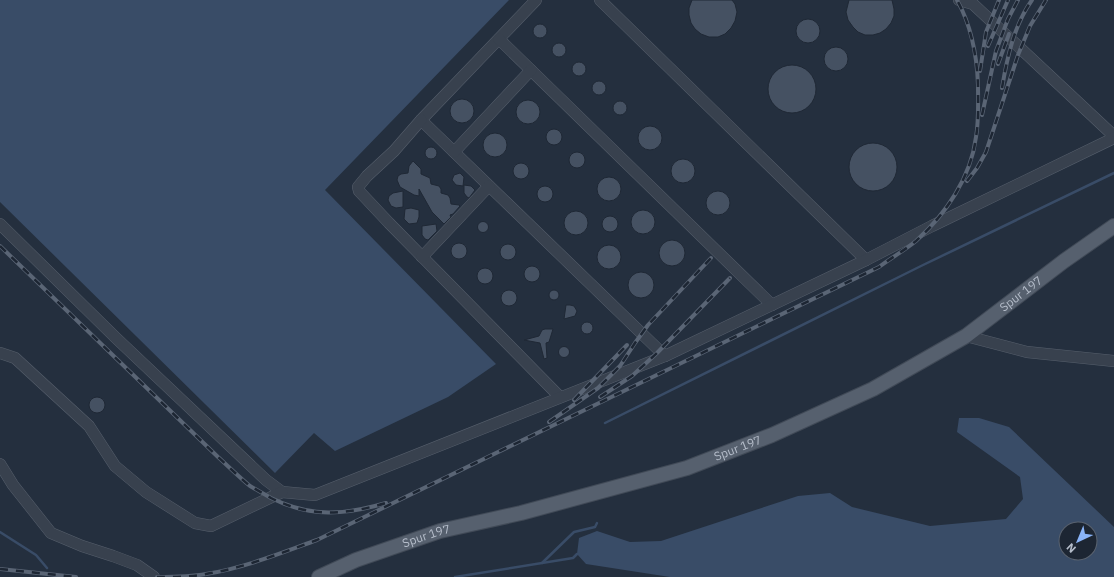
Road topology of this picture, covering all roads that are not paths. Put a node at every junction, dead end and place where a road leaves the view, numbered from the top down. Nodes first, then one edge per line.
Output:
1 (536, 0) edge
2 (600, 0) edge
3 (959, 0) edge
4 (975, 2) edge
5 (499, 39) junction
6 (531, 70) junction
7 (421, 120) junction
8 (1114, 137) edge
9 (454, 152) junction
10 (490, 186) junction
11 (0, 224) edge
12 (1114, 226) edge
13 (422, 257) junction
14 (866, 260) junction
15 (772, 305) junction
16 (966, 336) junction
17 (0, 353) edge
18 (665, 356) junction
19 (1114, 361) edge
20 (560, 397) junction
21 (0, 464) edge
22 (282, 492) junction
23 (154, 577) edge
24 (318, 577) edge

1 - 5 street
2 - 14 street
3 - 4 street
4 - 8 street
5 - 6 street
5 - 7 street
6 - 9 street
6 - 15 street
7 - 9 street
7 - 13 street
8 - 14 street
9 - 10 street
10 - 13 street
10 - 18 street
11 - 22 street
12 - 16 main road, Spur 197
13 - 20 street
14 - 15 street
15 - 18 street
16 - 19 street
16 - 24 main road, Spur 197
17 - 22 street
18 - 20 street
20 - 22 street
21 - 23 street

